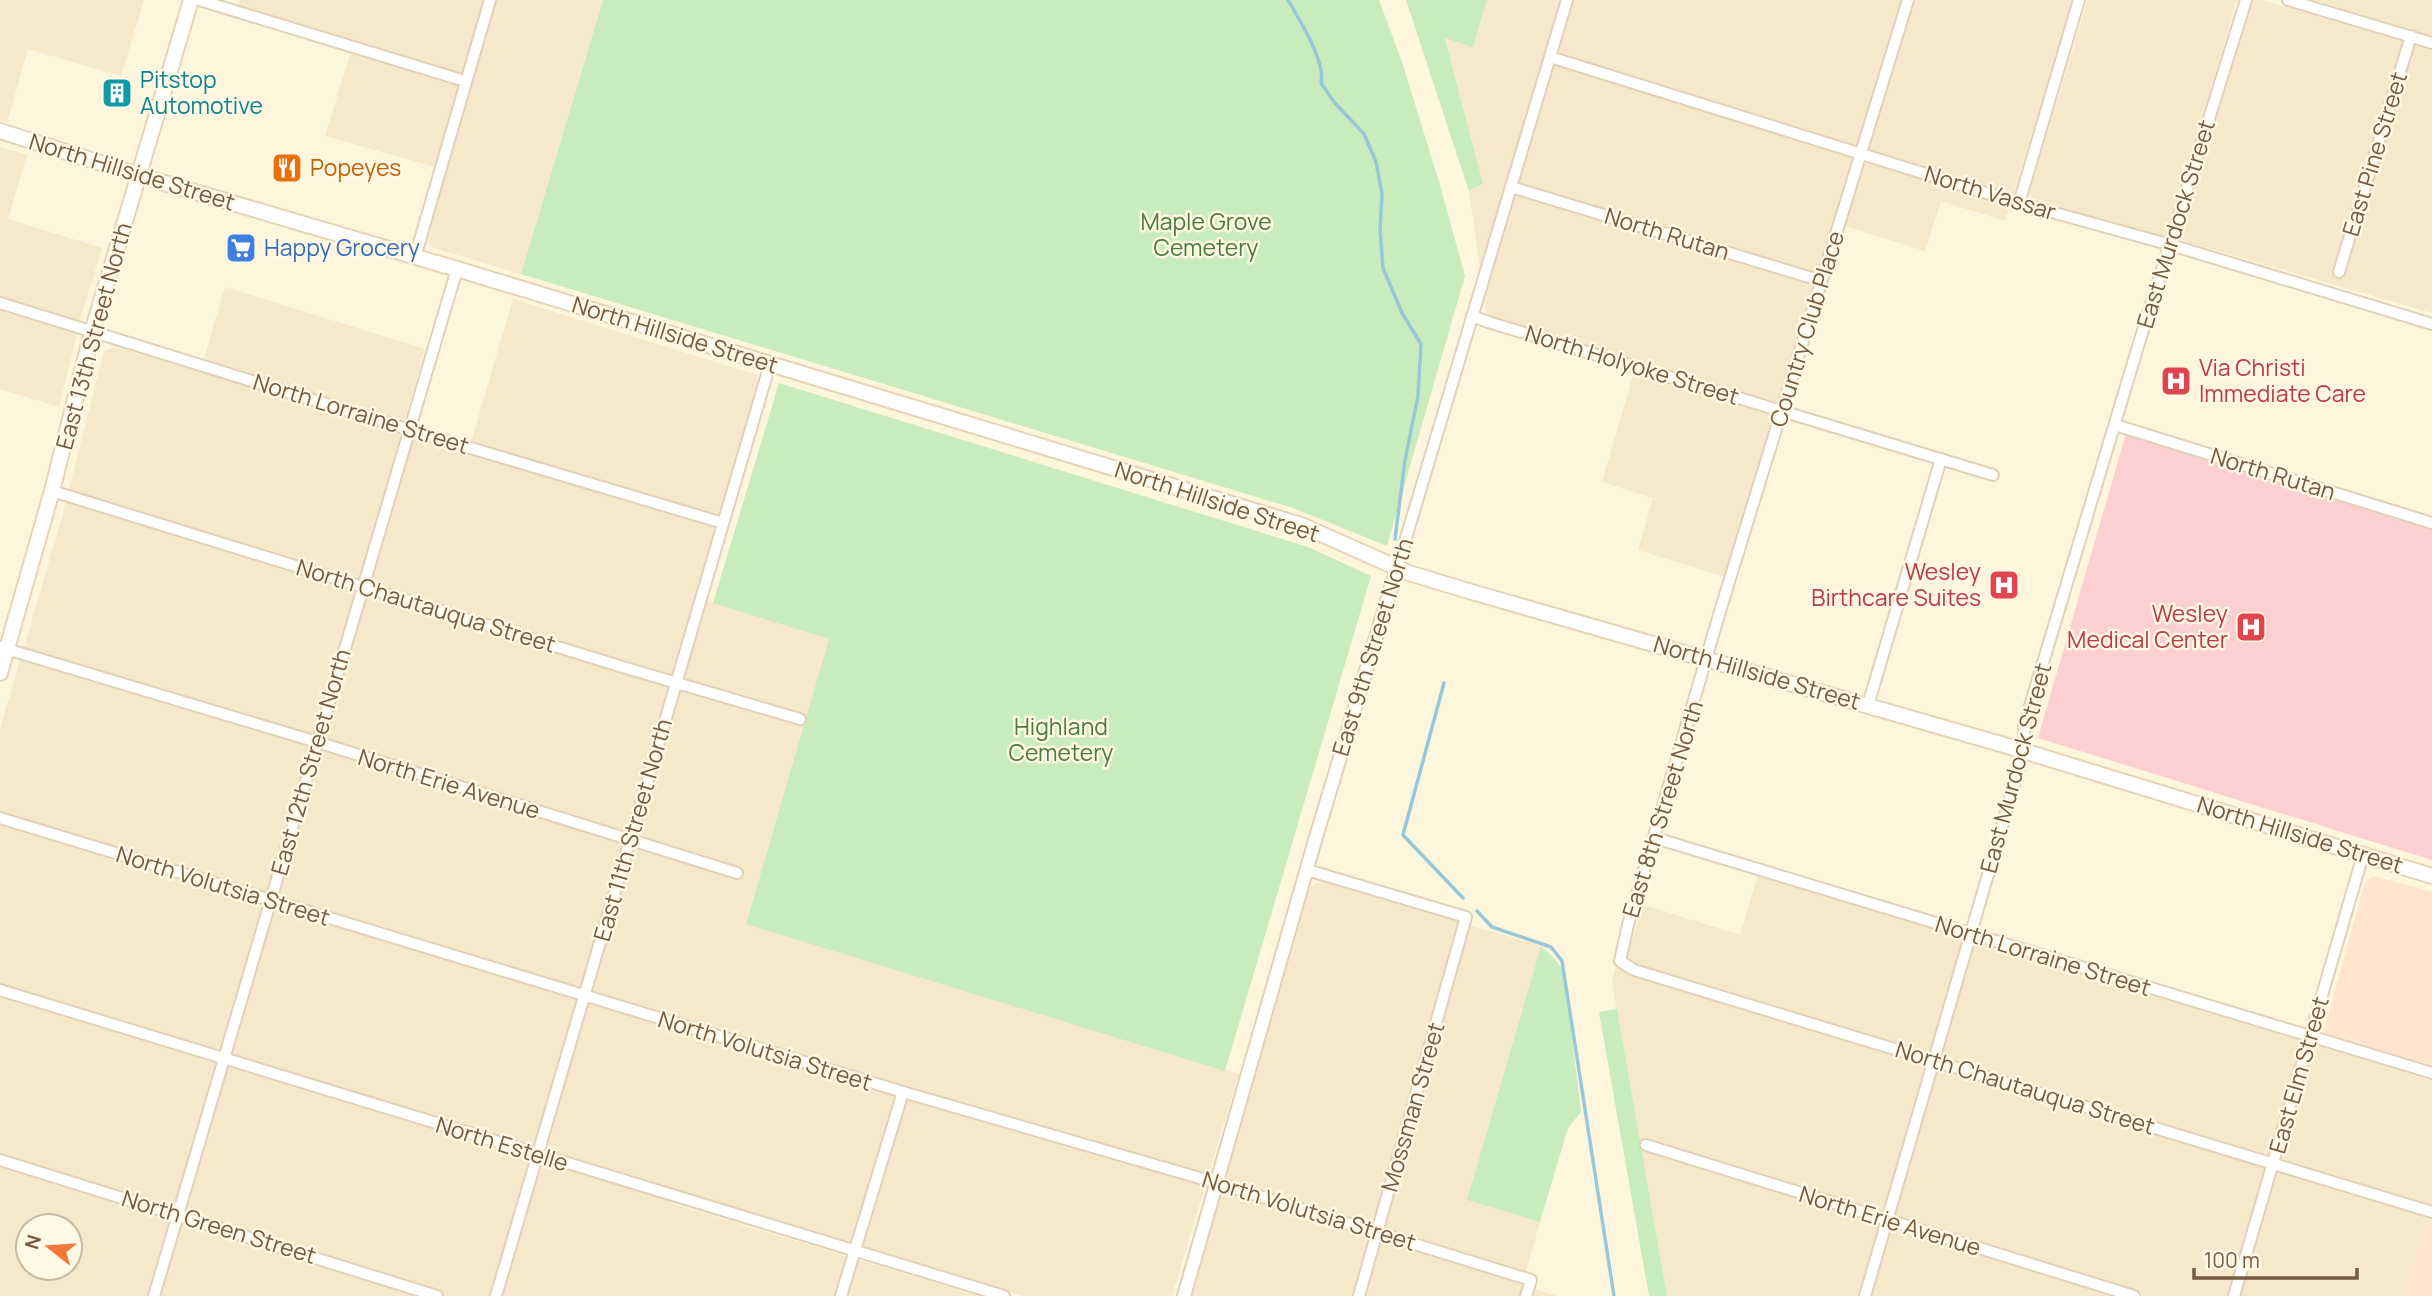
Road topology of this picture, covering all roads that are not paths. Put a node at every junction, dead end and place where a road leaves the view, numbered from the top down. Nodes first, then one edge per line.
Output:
1 (191, 0) edge
2 (199, 0) edge
3 (490, 0) edge
4 (1567, 0) edge
5 (1908, 0) edge
6 (2079, 0) edge
7 (2246, 0) edge
8 (2288, 0) edge
9 (2411, 36) junction
10 (2432, 43) edge
11 (1550, 57) junction
12 (465, 81) junction
13 (0, 131) edge
14 (1861, 154) junction
15 (138, 176) junction
16 (1511, 187) junction
17 (2020, 203) junction
18 (2171, 246) junction
19 (415, 257) junction
20 (457, 269) junction
21 (2339, 272) dead end
22 (1822, 281) junction
23 (0, 303) edge
24 (1472, 316) junction
25 (2432, 324) edge
26 (92, 332) junction
27 (770, 364) junction
28 (1783, 410) junction
29 (2115, 425) junction
30 (411, 430) junction
31 (1941, 459) junction
32 (1993, 475) dead end
33 (52, 491) junction
34 (723, 523) junction
35 (2432, 523) edge
36 (1397, 568) junction
37 (363, 586) junction
38 (3, 648) edge
39 (1707, 658) junction
40 (0, 673) edge
41 (676, 682) junction
42 (1868, 705) junction
43 (800, 719) dead end
44 (317, 743) junction
45 (2024, 751) junction
46 (0, 818) edge
47 (1655, 838) junction
48 (631, 841) junction
49 (2363, 855) junction
50 (1307, 870) junction
51 (737, 873) dead end
52 (2432, 876) edge
53 (271, 900) junction
54 (1971, 934) junction
55 (1620, 961) joint
56 (0, 990) edge
57 (586, 996) junction
58 (2310, 1036) junction
59 (224, 1058) junction
60 (1934, 1060) junction
61 (2432, 1073) edge
62 (902, 1092) junction
63 (1646, 1145) dead end
64 (538, 1155) junction
65 (0, 1160) edge
66 (2273, 1163) junction
67 (1217, 1183) junction
68 (2432, 1212) edge
69 (178, 1214) junction
70 (1888, 1220) junction
71 (1377, 1232) junction
72 (855, 1252) junction
73 (155, 1296) edge
74 (437, 1296) edge
75 (496, 1296) edge
76 (841, 1296) edge
77 (1004, 1296) edge
78 (1184, 1296) edge
79 (1359, 1296) edge
80 (1526, 1296) edge
81 (1865, 1296) edge
82 (2134, 1296) edge
83 (2234, 1296) edge

1 - 15 main road, East 13th Street North
2 - 12 street
3 - 12 street
4 - 11 street, East 9th Street North
5 - 14 street, Country Club Place
6 - 17 street
7 - 18 street, East Murdock Street
8 - 9 street
9 - 10 street
9 - 21 street, East Pine Street
11 - 14 street, North Vassar
11 - 16 street, East 9th Street North
12 - 19 street
13 - 15 main road, North Hillside Street
14 - 17 street, North Vassar
14 - 22 street, Country Club Place
15 - 19 main road, North Hillside Street
15 - 26 main road, East 13th Street North
16 - 22 street, North Rutan
16 - 24 street, East 9th Street North
17 - 18 street, North Vassar
18 - 25 street, North Vassar
18 - 29 street, East Murdock Street
19 - 20 main road, North Hillside Street
20 - 27 main road, North Hillside Street
20 - 30 street, East 12th Street North
22 - 28 street, Country Club Place
23 - 26 street, North Lorraine Street
24 - 28 street, North Holyoke Street
24 - 36 street, East 9th Street North
26 - 30 street, North Lorraine Street
26 - 33 main road, East 13th Street North
27 - 34 street, East 11th Street North
27 - 36 main road, North Hillside Street
28 - 31 street, North Holyoke Street
28 - 39 street, Country Club Place
29 - 35 street, North Rutan
29 - 45 street, East Murdock Street
30 - 34 street, North Lorraine Street
30 - 37 street, East 12th Street North
31 - 32 street, North Holyoke Street
31 - 42 street
33 - 37 street, North Chautauqua Street
33 - 38 main road, East 13th Street North
34 - 41 street, East 11th Street North
36 - 39 main road, North Hillside Street
36 - 50 street, East 9th Street North
37 - 41 street, North Chautauqua Street
37 - 44 street, East 12th Street North
38 - 40 main road, East 13th Street North
38 - 44 street, North Erie Avenue
39 - 42 main road, North Hillside Street
39 - 47 street, East 8th Street North
41 - 43 street, North Chautauqua Street
41 - 48 street, East 11th Street North
42 - 45 main road, North Hillside Street
44 - 48 street, North Erie Avenue
44 - 53 street, East 12th Street North
45 - 49 main road, North Hillside Street
45 - 54 street, East Murdock Street
46 - 53 street, North Volutsia Street
47 - 54 street, North Lorraine Street
47 - 55 street, East 8th Street North
48 - 51 street, North Erie Avenue
48 - 57 street, East 11th Street North
49 - 52 main road, North Hillside Street
49 - 58 street, East Elm Street
50 - 67 street, East 9th Street North
50 - 71 street, Mossman Street
53 - 57 street, North Volutsia Street
53 - 59 street, East 12th Street North
54 - 58 street, North Lorraine Street
54 - 60 street, East Murdock Street
55 - 60 street, North Chautauqua Street
56 - 59 street, North Estelle
57 - 62 street, North Volutsia Street
57 - 64 street, East 11th Street North
58 - 61 street, North Lorraine Street
58 - 66 street, East Elm Street
59 - 64 street, North Estelle
59 - 69 street, East 12th Street North
60 - 66 street, North Chautauqua Street
60 - 70 street, East Murdock Street
62 - 67 street, North Volutsia Street
62 - 72 street
63 - 70 street, North Erie Avenue
64 - 72 street, North Estelle
64 - 75 street, East 11th Street North
65 - 69 street, North Green Street
66 - 68 street, North Chautauqua Street
66 - 83 street, East Elm Street
67 - 71 street, North Volutsia Street
67 - 78 street, East 9th Street North
69 - 73 street, East 12th Street North
69 - 74 street, North Green Street
70 - 81 street, East Murdock Street
70 - 82 street, North Erie Avenue
71 - 79 street, Mossman Street
71 - 80 street, North Volutsia Street
72 - 76 street
72 - 77 street, North Estelle

